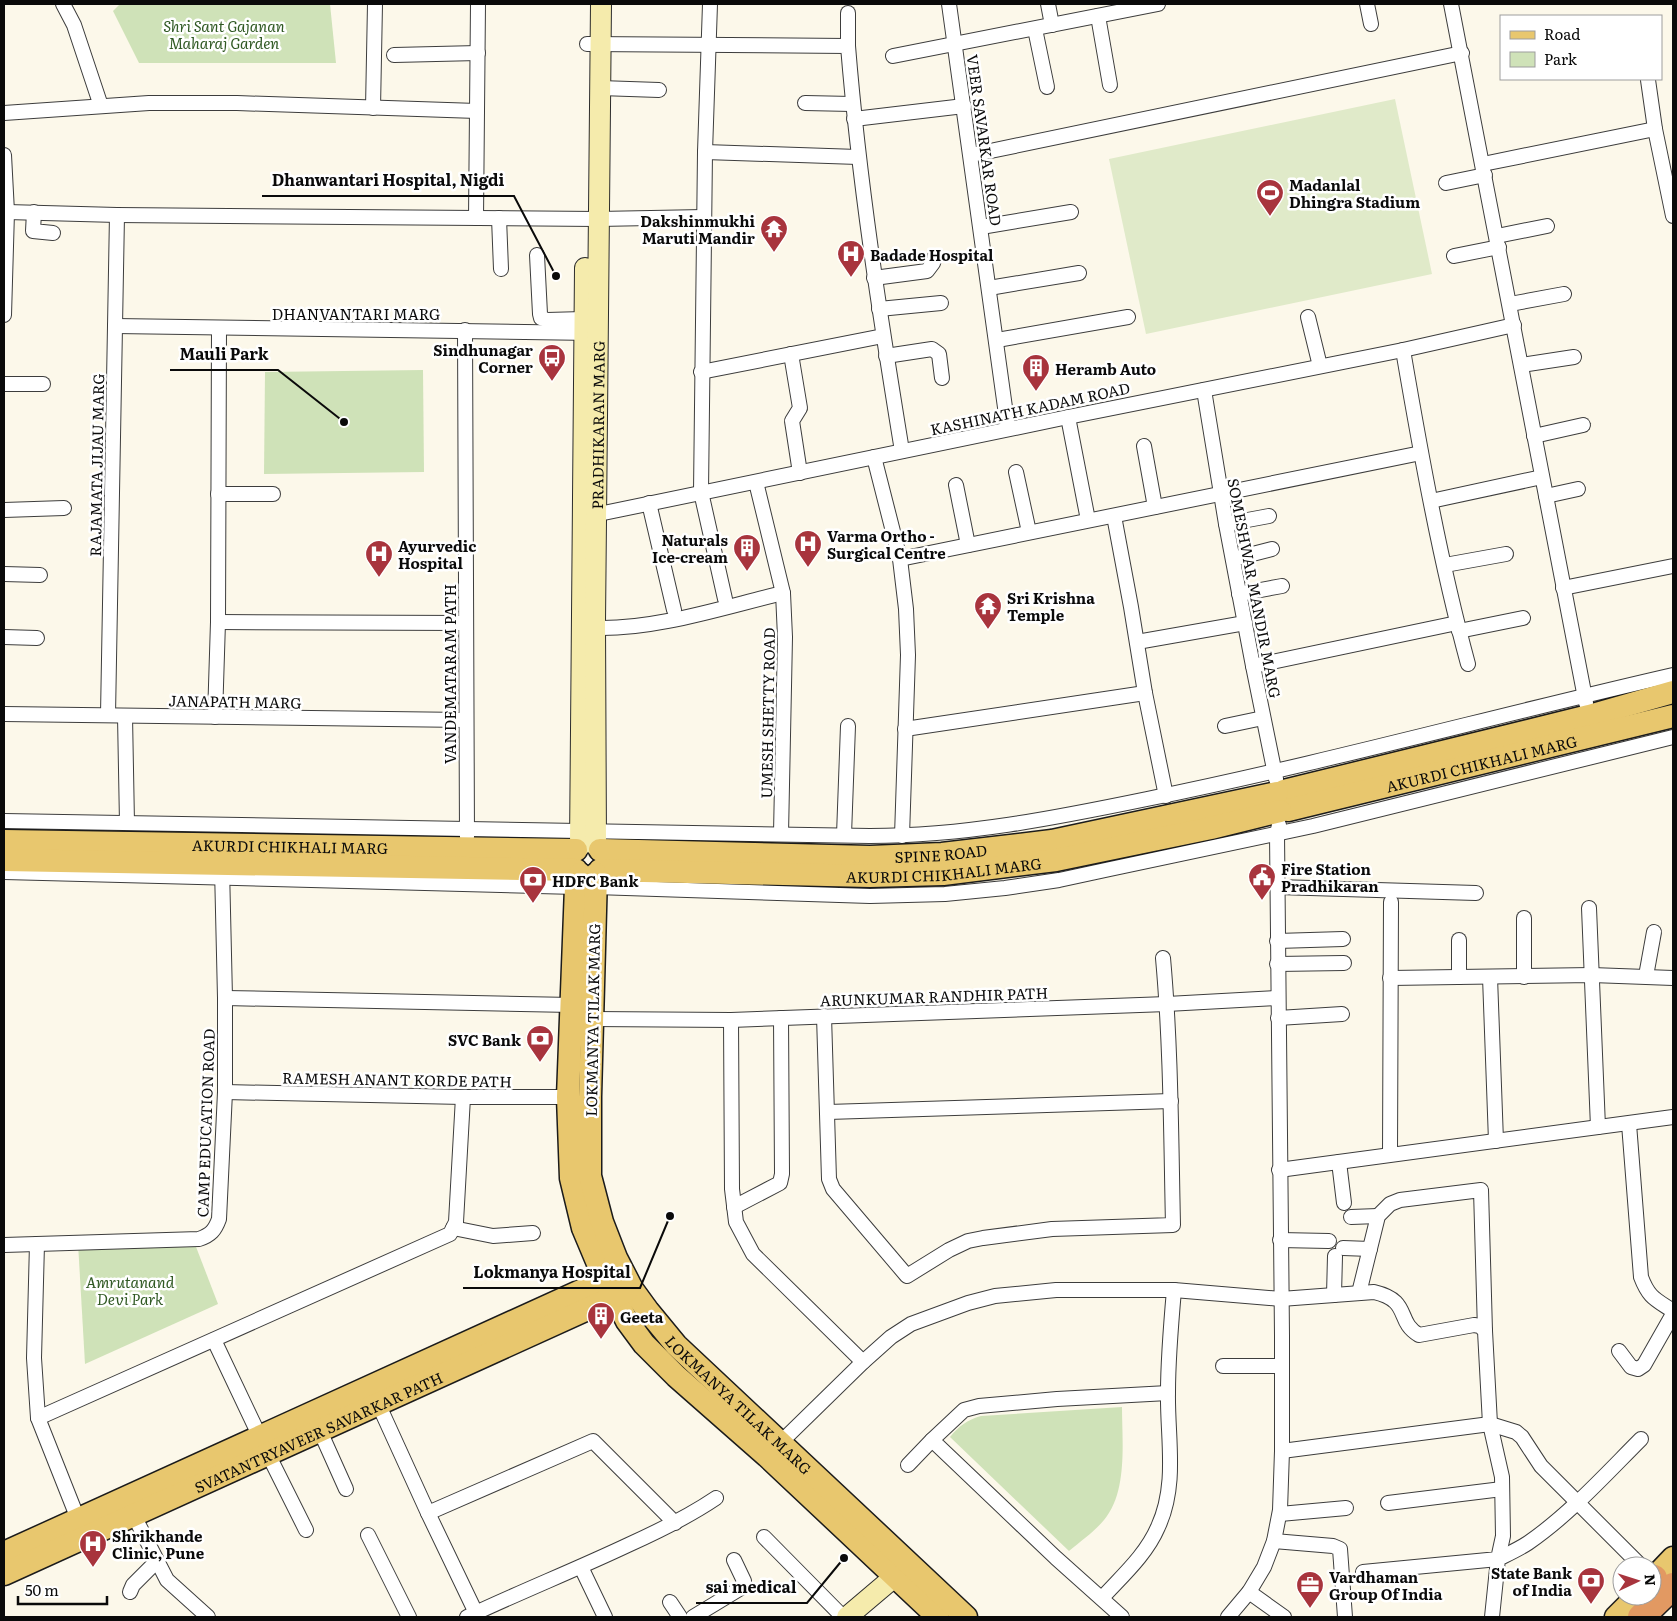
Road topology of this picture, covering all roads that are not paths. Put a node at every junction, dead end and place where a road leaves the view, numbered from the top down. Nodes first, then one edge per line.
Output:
1 (63, 4) edge
2 (375, 4) edge
3 (478, 4) edge
4 (587, 4) edge
5 (601, 4) edge
6 (710, 4) edge
7 (949, 4) edge
8 (1048, 4) edge
9 (1158, 4) edge
10 (1367, 4) edge
11 (1451, 4) edge
12 (848, 13) dead end
13 (1098, 16) junction
14 (1371, 24) dead end
15 (1052, 25) junction
16 (1035, 28) junction
17 (594, 44) junction
18 (955, 44) junction
19 (708, 45) junction
20 (848, 46) junction
21 (478, 53) junction
22 (1462, 53) junction
23 (394, 55) dead end
24 (893, 56) dead end
25 (1648, 80) dead end
26 (1110, 84) dead end
27 (1047, 87) dead end
28 (600, 88) junction
29 (659, 90) dead end
30 (805, 104) dead end
31 (852, 104) junction
32 (101, 106) junction
33 (964, 106) junction
34 (373, 108) junction
35 (477, 110) junction
36 (4, 114) edge
37 (854, 120) junction
38 (1655, 129) junction
39 (705, 152) junction
40 (4, 155) edge
41 (971, 155) junction
42 (858, 157) junction
43 (1484, 170) junction
44 (1446, 183) dead end
45 (7, 212) junction
46 (34, 212) junction
47 (1071, 212) dead end
48 (117, 214) junction
49 (1673, 216) edge
50 (704, 217) junction
51 (476, 218) junction
52 (498, 218) junction
53 (592, 219) junction
54 (1546, 226) dead end
55 (981, 227) junction
56 (53, 233) dead end
57 (1498, 241) junction
58 (5, 250) edge
59 (537, 255) dead end
60 (935, 256) dead end
61 (1454, 256) dead end
62 (501, 269) dead end
63 (1079, 273) dead end
64 (874, 278) junction
65 (989, 288) junction
66 (1564, 294) dead end
67 (941, 303) dead end
68 (1510, 304) junction
69 (879, 309) junction
70 (4, 314) edge
71 (1128, 317) dead end
72 (1308, 317) dead end
73 (1514, 325) junction
74 (115, 326) junction
75 (588, 328) junction
76 (219, 329) junction
77 (465, 330) junction
78 (883, 336) junction
79 (996, 340) junction
80 (1403, 350) junction
81 (791, 354) junction
82 (886, 356) junction
83 (1574, 357) dead end
84 (1521, 364) junction
85 (1320, 366) junction
86 (702, 372) junction
87 (942, 378) dead end
88 (4, 384) edge
89 (43, 384) dead end
90 (1204, 390) junction
91 (1068, 417) junction
92 (1583, 425) dead end
93 (1008, 429) junction
94 (1534, 436) junction
95 (1144, 446) dead end
96 (902, 451) junction
97 (1421, 453) junction
98 (874, 457) junction
99 (1016, 472) dead end
100 (800, 473) junction
101 (1542, 477) junction
102 (756, 482) junction
103 (956, 485) dead end
104 (1578, 489) dead end
105 (701, 492) junction
106 (1221, 493) junction
107 (218, 494) junction
108 (273, 494) dead end
109 (1546, 496) junction
110 (1431, 501) junction
111 (649, 503) junction
112 (1155, 507) junction
113 (64, 508) dead end
114 (4, 510) edge
115 (588, 516) junction
116 (1114, 516) junction
117 (1269, 516) dead end
118 (1088, 520) junction
119 (1226, 524) junction
120 (1029, 532) junction
121 (968, 545) junction
122 (1272, 549) dead end
123 (1506, 554) dead end
124 (900, 558) junction
125 (1233, 559) junction
126 (1445, 565) junction
127 (1673, 566) edge
128 (4, 574) edge
129 (40, 575) dead end
130 (1282, 586) dead end
131 (1563, 588) junction
132 (783, 593) junction
133 (1239, 594) junction
134 (725, 599) dead end
135 (674, 610) dead end
136 (1523, 618) dead end
137 (218, 622) junction
138 (1245, 623) junction
139 (465, 624) junction
140 (1458, 627) junction
141 (595, 628) junction
142 (4, 637) edge
143 (37, 638) dead end
144 (1137, 642) junction
145 (1468, 664) dead end
146 (1253, 666) junction
147 (1673, 675) edge
148 (1673, 692) edge
149 (1145, 693) junction
150 (4, 714) edge
151 (108, 715) junction
152 (125, 716) junction
153 (1673, 716) edge
154 (215, 717) junction
155 (1263, 718) junction
156 (466, 720) junction
157 (848, 726) dead end
158 (1224, 726) dead end
159 (1591, 726) junction
160 (905, 729) junction
161 (1673, 737) edge
162 (1166, 796) junction
163 (1281, 797) junction
164 (4, 821) edge
165 (127, 823) junction
166 (781, 834) junction
167 (1277, 834) junction
168 (844, 835) junction
169 (902, 836) junction
170 (4, 841) edge
171 (466, 848) junction
172 (4, 860) edge
173 (587, 860) junction
174 (222, 870) junction
175 (4, 872) edge
176 (1277, 887) junction
177 (1476, 893) dead end
178 (1391, 902) dead end
179 (1589, 908) dead end
180 (1524, 918) dead end
181 (1654, 932) dead end
182 (1343, 939) dead end
183 (1459, 940) dead end
184 (1277, 941) junction
185 (1163, 958) dead end
186 (1344, 963) dead end
187 (1277, 964) junction
188 (1592, 975) junction
189 (1646, 976) junction
190 (1459, 977) junction
191 (1490, 977) junction
192 (1524, 977) junction
193 (1390, 978) junction
194 (1673, 978) edge
195 (225, 998) junction
196 (1277, 998) junction
197 (1167, 1004) junction
198 (572, 1005) junction
199 (1342, 1014) dead end
200 (824, 1016) junction
201 (781, 1018) junction
202 (1278, 1018) junction
203 (592, 1019) junction
204 (731, 1020) junction
205 (225, 1092) junction
206 (463, 1097) junction
207 (568, 1097) junction
208 (1171, 1101) junction
209 (828, 1112) junction
210 (1673, 1117) edge
211 (1629, 1124) junction
212 (1598, 1127) junction
213 (1496, 1141) junction
214 (1390, 1154) junction
215 (1339, 1162) junction
216 (1280, 1170) junction
217 (1344, 1203) dead end
218 (734, 1207) junction
219 (1378, 1216) junction
220 (1351, 1217) dead end
221 (453, 1228) junction
222 (534, 1233) dead end
223 (1280, 1240) junction
224 (1329, 1241) dead end
225 (37, 1244) junction
226 (4, 1245) edge
227 (1370, 1249) junction
228 (619, 1284) junction
229 (1174, 1290) junction
230 (1359, 1293) junction
231 (1334, 1295) junction
232 (1281, 1299) junction
233 (1673, 1312) edge
234 (1485, 1331) junction
235 (214, 1340) junction
236 (1619, 1351) dead end
237 (863, 1362) junction
238 (1223, 1366) dead end
239 (1281, 1366) junction
240 (1168, 1393) junction
241 (374, 1395) junction
242 (38, 1418) junction
243 (1490, 1424) junction
244 (320, 1431) junction
245 (1641, 1439) dead end
246 (932, 1440) junction
247 (264, 1445) junction
248 (773, 1450) junction
249 (1282, 1451) junction
250 (908, 1465) dead end
251 (346, 1489) dead end
252 (1502, 1489) junction
253 (716, 1498) dead end
254 (1577, 1502) junction
255 (1388, 1503) dead end
256 (130, 1506) junction
257 (1346, 1508) dead end
258 (428, 1513) junction
259 (1280, 1514) junction
260 (78, 1519) junction
261 (675, 1523) junction
262 (306, 1530) dead end
263 (368, 1535) dead end
264 (764, 1537) dead end
265 (1274, 1541) junction
266 (4, 1553) edge
267 (1627, 1556) edge
268 (1673, 1558) edge
269 (1498, 1559) junction
270 (734, 1560) dead end
271 (157, 1562) junction
272 (581, 1567) junction
273 (902, 1571) junction
274 (1363, 1572) dead end
275 (4, 1574) edge
276 (1662, 1575) edge
277 (130, 1592) dead end
278 (1249, 1592) junction
279 (1102, 1598) junction
280 (670, 1602) dead end
281 (1634, 1606) edge
282 (1634, 1606) edge
283 (472, 1615) edge
284 (208, 1617) edge
285 (409, 1617) edge
286 (605, 1617) edge
287 (680, 1617) edge
288 (693, 1617) edge
289 (845, 1617) edge
290 (938, 1617) edge
291 (966, 1617) edge
292 (1122, 1617) edge
293 (1228, 1617) edge
294 (1284, 1617) edge
295 (1345, 1617) edge
296 (1492, 1617) edge
297 (1622, 1617) edge

1 - 32 street
2 - 34 street
3 - 21 street
4 - 17 street, PRADHIKARAN MARG
5 - 17 street, PRADHIKARAN MARG
6 - 19 street
7 - 18 street, VEER SAVARKAR ROAD
8 - 15 street
9 - 13 street
10 - 14 street
11 - 22 street
12 - 20 street
13 - 15 street
13 - 26 street
15 - 16 street
16 - 18 street
16 - 27 street
17 - 19 street
17 - 28 street, PRADHIKARAN MARG
17 - 53 street, PRADHIKARAN MARG
18 - 24 street
18 - 33 street, VEER SAVARKAR ROAD
19 - 20 street
19 - 39 street
20 - 31 street
21 - 23 street
21 - 35 street
22 - 41 street
22 - 43 street
25 - 38 street
28 - 29 street
28 - 53 street, PRADHIKARAN MARG
30 - 31 street
31 - 37 street
32 - 34 street
32 - 36 street
33 - 37 street
33 - 41 street, VEER SAVARKAR ROAD
34 - 35 street
35 - 51 street
37 - 42 street
38 - 43 street
38 - 49 street
39 - 42 street
39 - 50 street
40 - 45 street
41 - 55 street, VEER SAVARKAR ROAD
42 - 64 street
43 - 44 street
43 - 57 street
45 - 46 street
45 - 58 street
46 - 48 street
46 - 56 street
47 - 55 street
48 - 51 street
48 - 74 street, RAJAMATA JIJAU MARG
50 - 53 street
50 - 86 street
51 - 52 street
52 - 53 street
52 - 62 street
53 - 75 street, PRADHIKARAN MARG
54 - 57 street
55 - 65 street, VEER SAVARKAR ROAD
57 - 61 street
57 - 68 street
58 - 70 street
59 - 75 street
60 - 64 street
63 - 65 street
64 - 69 street
65 - 79 street, VEER SAVARKAR ROAD
66 - 68 street
67 - 69 street
68 - 73 street
69 - 78 street
71 - 79 street
72 - 85 street
73 - 80 street, KASHINATH KADAM ROAD
73 - 84 street
74 - 76 street, DHANVANTARI MARG
74 - 151 street, RAJAMATA JIJAU MARG
75 - 77 street, DHANVANTARI MARG
75 - 115 street, PRADHIKARAN MARG
76 - 77 street, DHANVANTARI MARG
76 - 107 street
77 - 139 street, VANDEMATARAM PATH
78 - 81 street
78 - 82 street
79 - 93 street, VEER SAVARKAR ROAD
80 - 85 street, KASHINATH KADAM ROAD
80 - 97 street
81 - 86 street
81 - 100 street
82 - 87 street
82 - 96 street
83 - 84 street
84 - 94 street
85 - 90 street, KASHINATH KADAM ROAD
86 - 105 street
88 - 89 street
90 - 91 street, KASHINATH KADAM ROAD
90 - 106 street, SOMESHWAR MANDIR MARG
91 - 93 street, KASHINATH KADAM ROAD
91 - 118 street
92 - 94 street
93 - 96 street, KASHINATH KADAM ROAD
94 - 101 street
95 - 112 street
96 - 98 street, KASHINATH KADAM ROAD
97 - 106 street
97 - 110 street
98 - 100 street, KASHINATH KADAM ROAD
98 - 124 street
99 - 120 street
100 - 102 street, KASHINATH KADAM ROAD
101 - 109 street
101 - 110 street
102 - 105 street, KASHINATH KADAM ROAD
102 - 132 street, UMESH SHETTY ROAD
103 - 121 street
104 - 109 street
105 - 111 street, KASHINATH KADAM ROAD
105 - 134 street
106 - 112 street
106 - 119 street, SOMESHWAR MANDIR MARG
107 - 108 street
107 - 137 street
109 - 131 street
110 - 126 street
111 - 115 street, KASHINATH KADAM ROAD
111 - 135 street
112 - 116 street
113 - 114 street
115 - 141 street, PRADHIKARAN MARG
115 - 173 street, PRADHIKARAN MARG
116 - 118 street
116 - 144 street
117 - 119 street
118 - 120 street
119 - 125 street, SOMESHWAR MANDIR MARG
120 - 121 street
121 - 124 street
122 - 125 street
123 - 126 street
124 - 160 street
125 - 133 street, SOMESHWAR MANDIR MARG
126 - 140 street
127 - 131 street
128 - 129 street
130 - 133 street
131 - 159 street
132 - 141 street
132 - 166 street, UMESH SHETTY ROAD
133 - 138 street, SOMESHWAR MANDIR MARG
136 - 140 street
137 - 139 street
137 - 154 street
138 - 144 street
138 - 146 street, SOMESHWAR MANDIR MARG
139 - 156 street, VANDEMATARAM PATH
140 - 145 street
140 - 146 street
141 - 173 street, PRADHIKARAN MARG
142 - 143 street
144 - 149 street
146 - 155 street, SOMESHWAR MANDIR MARG
147 - 159 street
148 - 159 main road
149 - 160 street
149 - 162 street
150 - 151 street, JANAPATH MARG
151 - 152 street, JANAPATH MARG
152 - 154 street, JANAPATH MARG
152 - 165 street
153 - 159 main road, AKURDI CHIKHALI MARG
154 - 156 street, JANAPATH MARG
155 - 158 street
155 - 163 street, SOMESHWAR MANDIR MARG
156 - 171 street, VANDEMATARAM PATH
157 - 168 street
159 - 161 street
159 - 163 street
159 - 163 main road, AKURDI CHIKHALI MARG
159 - 167 street
160 - 169 street
162 - 163 street
162 - 169 street
163 - 167 street
163 - 173 main road, AKURDI CHIKHALI MARG
164 - 165 street
165 - 171 street
166 - 168 street
166 - 173 street
167 - 173 street
167 - 176 street
168 - 169 street
170 - 171 main road, AKURDI CHIKHALI MARG
171 - 173 main road, AKURDI CHIKHALI MARG
171 - 173 street
171 - 174 main road, AKURDI CHIKHALI MARG
172 - 174 main road, AKURDI CHIKHALI MARG
173 - 174 street
173 - 198 main road, LOKMANYA TILAK MARG
173 - 203 main road, LOKMANYA TILAK MARG
174 - 175 street
174 - 195 street, CAMP EDUCATION ROAD
176 - 177 street
176 - 184 street
178 - 193 street
179 - 188 street
180 - 192 street
181 - 189 street
182 - 184 street
183 - 190 street
184 - 187 street
185 - 197 street
186 - 187 street
187 - 196 street
188 - 189 street
188 - 192 street
188 - 212 street
189 - 194 street
190 - 191 street
190 - 193 street
191 - 192 street
191 - 213 street
193 - 214 street
195 - 198 street
195 - 205 street, CAMP EDUCATION ROAD
196 - 197 street, ARUNKUMAR RANDHIR PATH
196 - 202 street
197 - 200 street, ARUNKUMAR RANDHIR PATH
197 - 208 street
198 - 207 main road, LOKMANYA TILAK MARG
199 - 202 street
200 - 201 street, ARUNKUMAR RANDHIR PATH
200 - 209 street
201 - 204 street, ARUNKUMAR RANDHIR PATH
201 - 218 street
202 - 216 street
203 - 204 street, ARUNKUMAR RANDHIR PATH
203 - 228 main road, LOKMANYA TILAK MARG
204 - 218 street
205 - 206 street, RAMESH ANANT KORDE PATH
205 - 225 street, CAMP EDUCATION ROAD
206 - 207 street, RAMESH ANANT KORDE PATH
206 - 221 street
207 - 228 main road, LOKMANYA TILAK MARG
208 - 209 street
208 - 209 street
210 - 211 street
211 - 212 street
211 - 233 street
212 - 213 street
213 - 214 street
214 - 215 street
215 - 216 street
215 - 217 street
216 - 223 street
218 - 237 street
219 - 220 street
219 - 227 street
219 - 234 street
221 - 222 street
221 - 235 street
223 - 224 street
223 - 232 street
225 - 226 street, CAMP EDUCATION ROAD
225 - 242 street
227 - 230 street
227 - 231 street
228 - 241 main road, SVATANTRYAVEER SAVARKAR PATH
228 - 248 main road, LOKMANYA TILAK MARG
229 - 232 street
229 - 237 street
229 - 240 street
230 - 231 street
230 - 234 street
231 - 232 street
232 - 239 street
233 - 236 street
234 - 243 street
235 - 242 street
235 - 247 street
237 - 248 street
238 - 239 street
239 - 249 street
240 - 246 street
240 - 279 street
241 - 244 main road, SVATANTRYAVEER SAVARKAR PATH
241 - 247 main road, SVATANTRYAVEER SAVARKAR PATH
241 - 258 street
242 - 260 street
243 - 249 street
243 - 252 street
243 - 254 street
244 - 247 main road, SVATANTRYAVEER SAVARKAR PATH
244 - 251 street
245 - 254 street
246 - 250 street
246 - 279 street
247 - 256 main road, SVATANTRYAVEER SAVARKAR PATH
247 - 262 street
248 - 273 main road, LOKMANYA TILAK MARG
249 - 259 street
252 - 255 street
252 - 269 street
253 - 261 street
254 - 267 street
254 - 269 street
256 - 260 main road, SVATANTRYAVEER SAVARKAR PATH
256 - 271 street
256 - 275 main road, SVATANTRYAVEER SAVARKAR PATH
257 - 259 street
258 - 261 street
258 - 283 street
259 - 265 street
260 - 266 main road, SVATANTRYAVEER SAVARKAR PATH
261 - 272 street
263 - 285 street
264 - 289 street
265 - 278 street
265 - 295 street
268 - 276 main road
269 - 274 street
269 - 296 street
270 - 288 street
271 - 277 street
271 - 284 street
272 - 283 street
272 - 286 street
273 - 289 street
273 - 290 main road, LOKMANYA TILAK MARG
273 - 291 main road, LOKMANYA TILAK MARG
278 - 293 street
278 - 294 street
279 - 292 street
280 - 287 street
281 - 297 highway
282 - 297 main road

